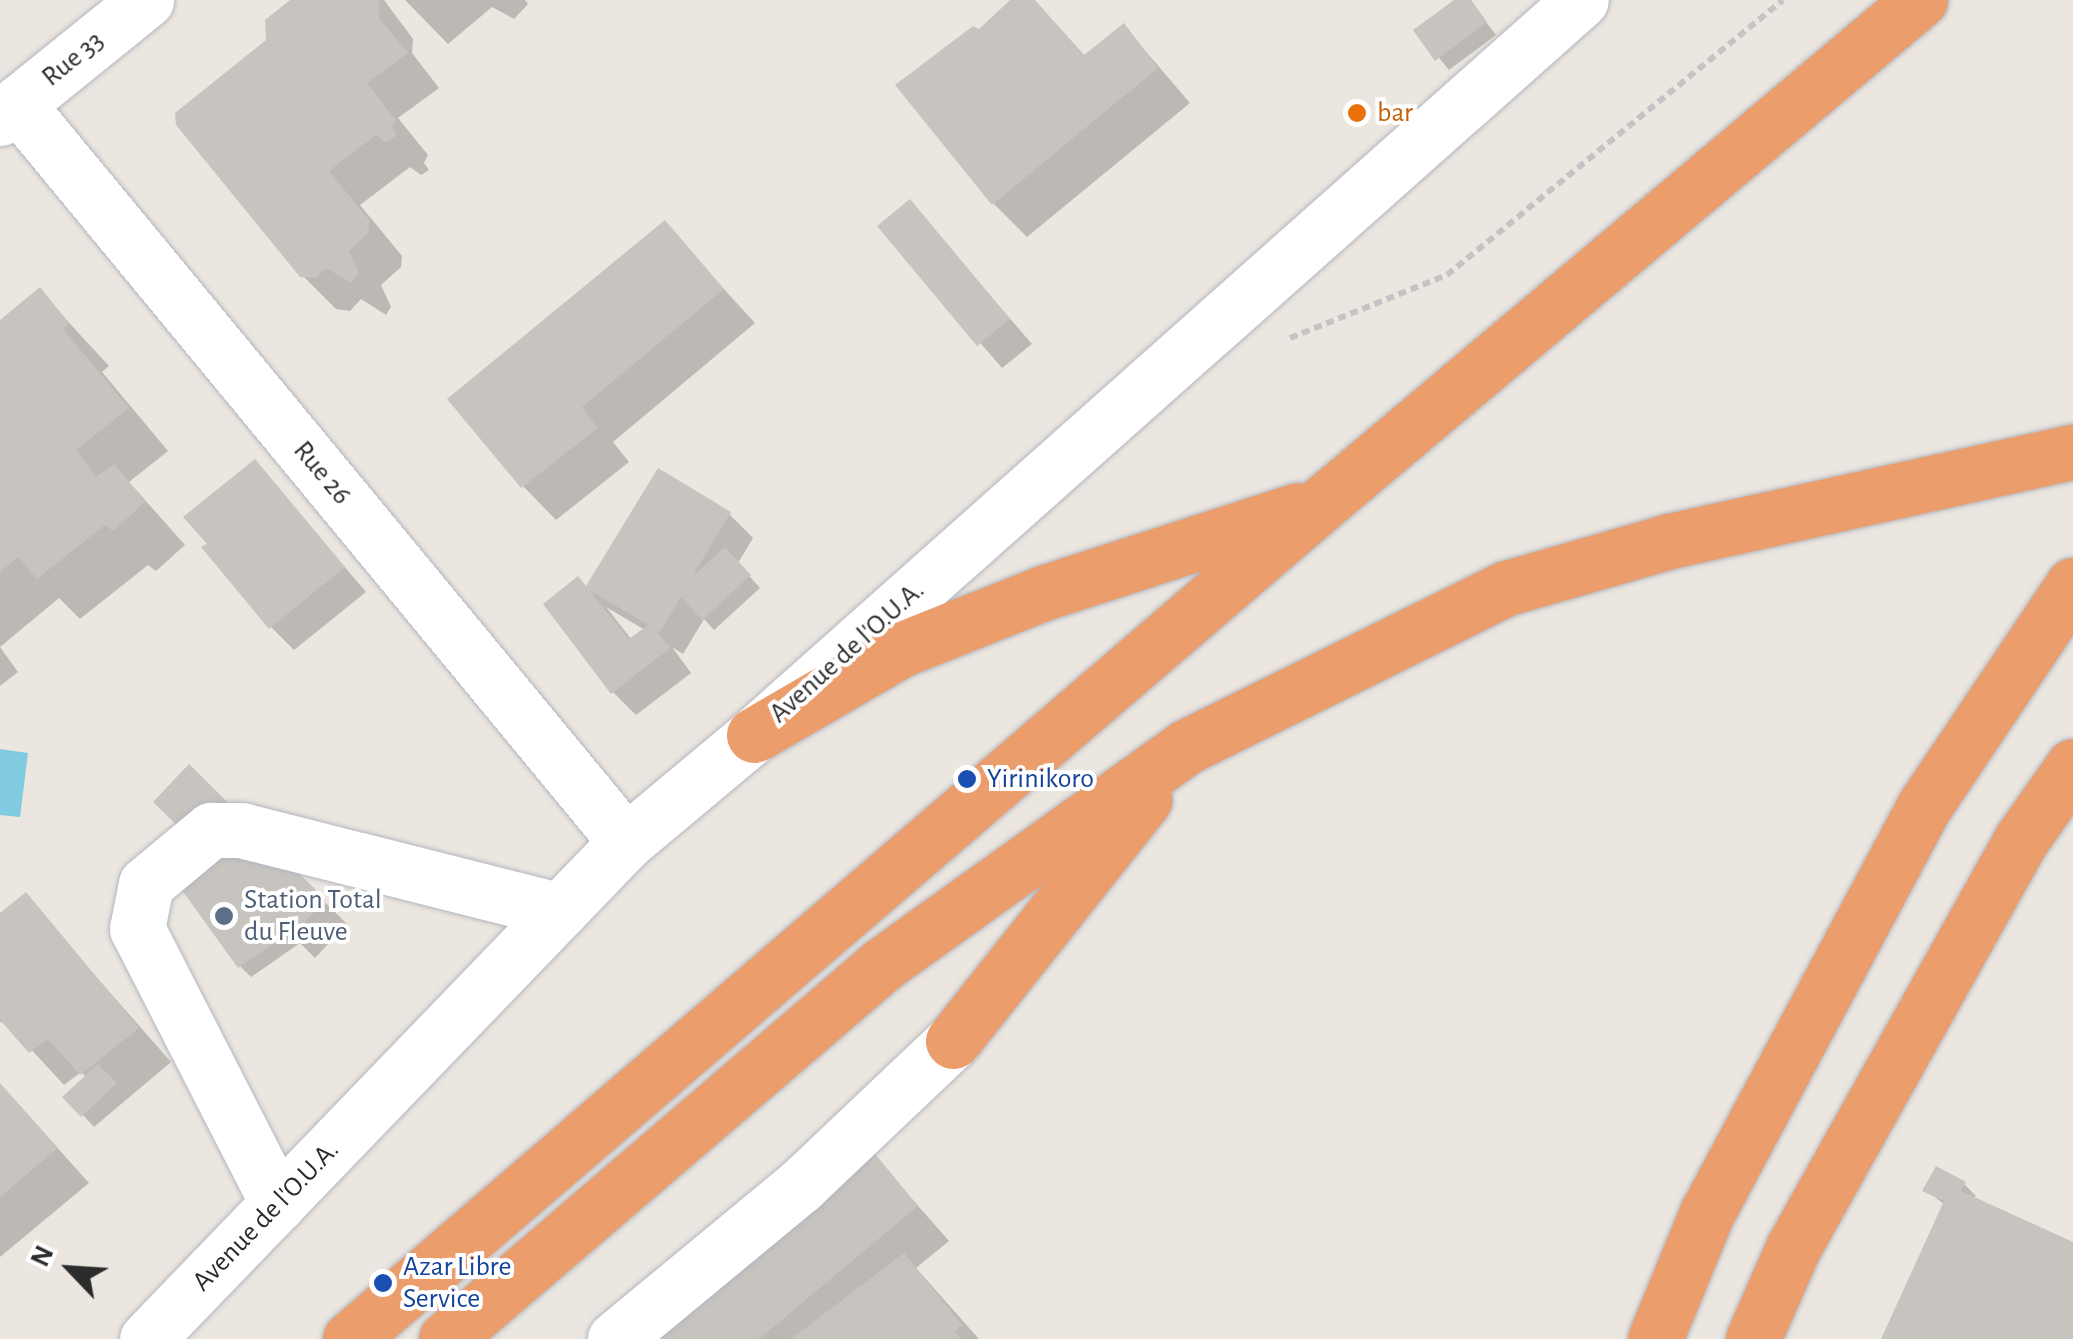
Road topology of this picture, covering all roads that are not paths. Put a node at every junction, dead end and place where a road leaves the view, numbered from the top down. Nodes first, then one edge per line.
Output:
1 (146, 0) edge
2 (1581, 0) edge
3 (1920, 0) edge
4 (8, 111) edge
5 (2073, 452) edge
6 (1325, 501) junction
7 (2062, 600) edge
8 (754, 735) junction
9 (1186, 747) junction
10 (2073, 766) edge
11 (626, 842) junction
12 (560, 912) junction
13 (952, 1041) joint
14 (278, 1204) junction
15 (147, 1339) edge
16 (350, 1339) edge
17 (446, 1339) edge
18 (615, 1339) edge
19 (1655, 1339) edge
20 (1752, 1339) edge

1 - 4 street, Rue 33
2 - 8 street, Avenue de l'O.U.A.
3 - 6 highway
4 - 11 street, Rue 26
5 - 9 highway
6 - 8 highway
6 - 16 highway
7 - 19 highway
8 - 11 street, Avenue de l'O.U.A.
9 - 13 highway
9 - 17 highway
10 - 20 highway
11 - 12 street, Avenue de l'O.U.A.
12 - 14 street, Avenue de l'O.U.A.
12 - 14 street
13 - 18 street
14 - 15 street, Avenue de l'O.U.A.

